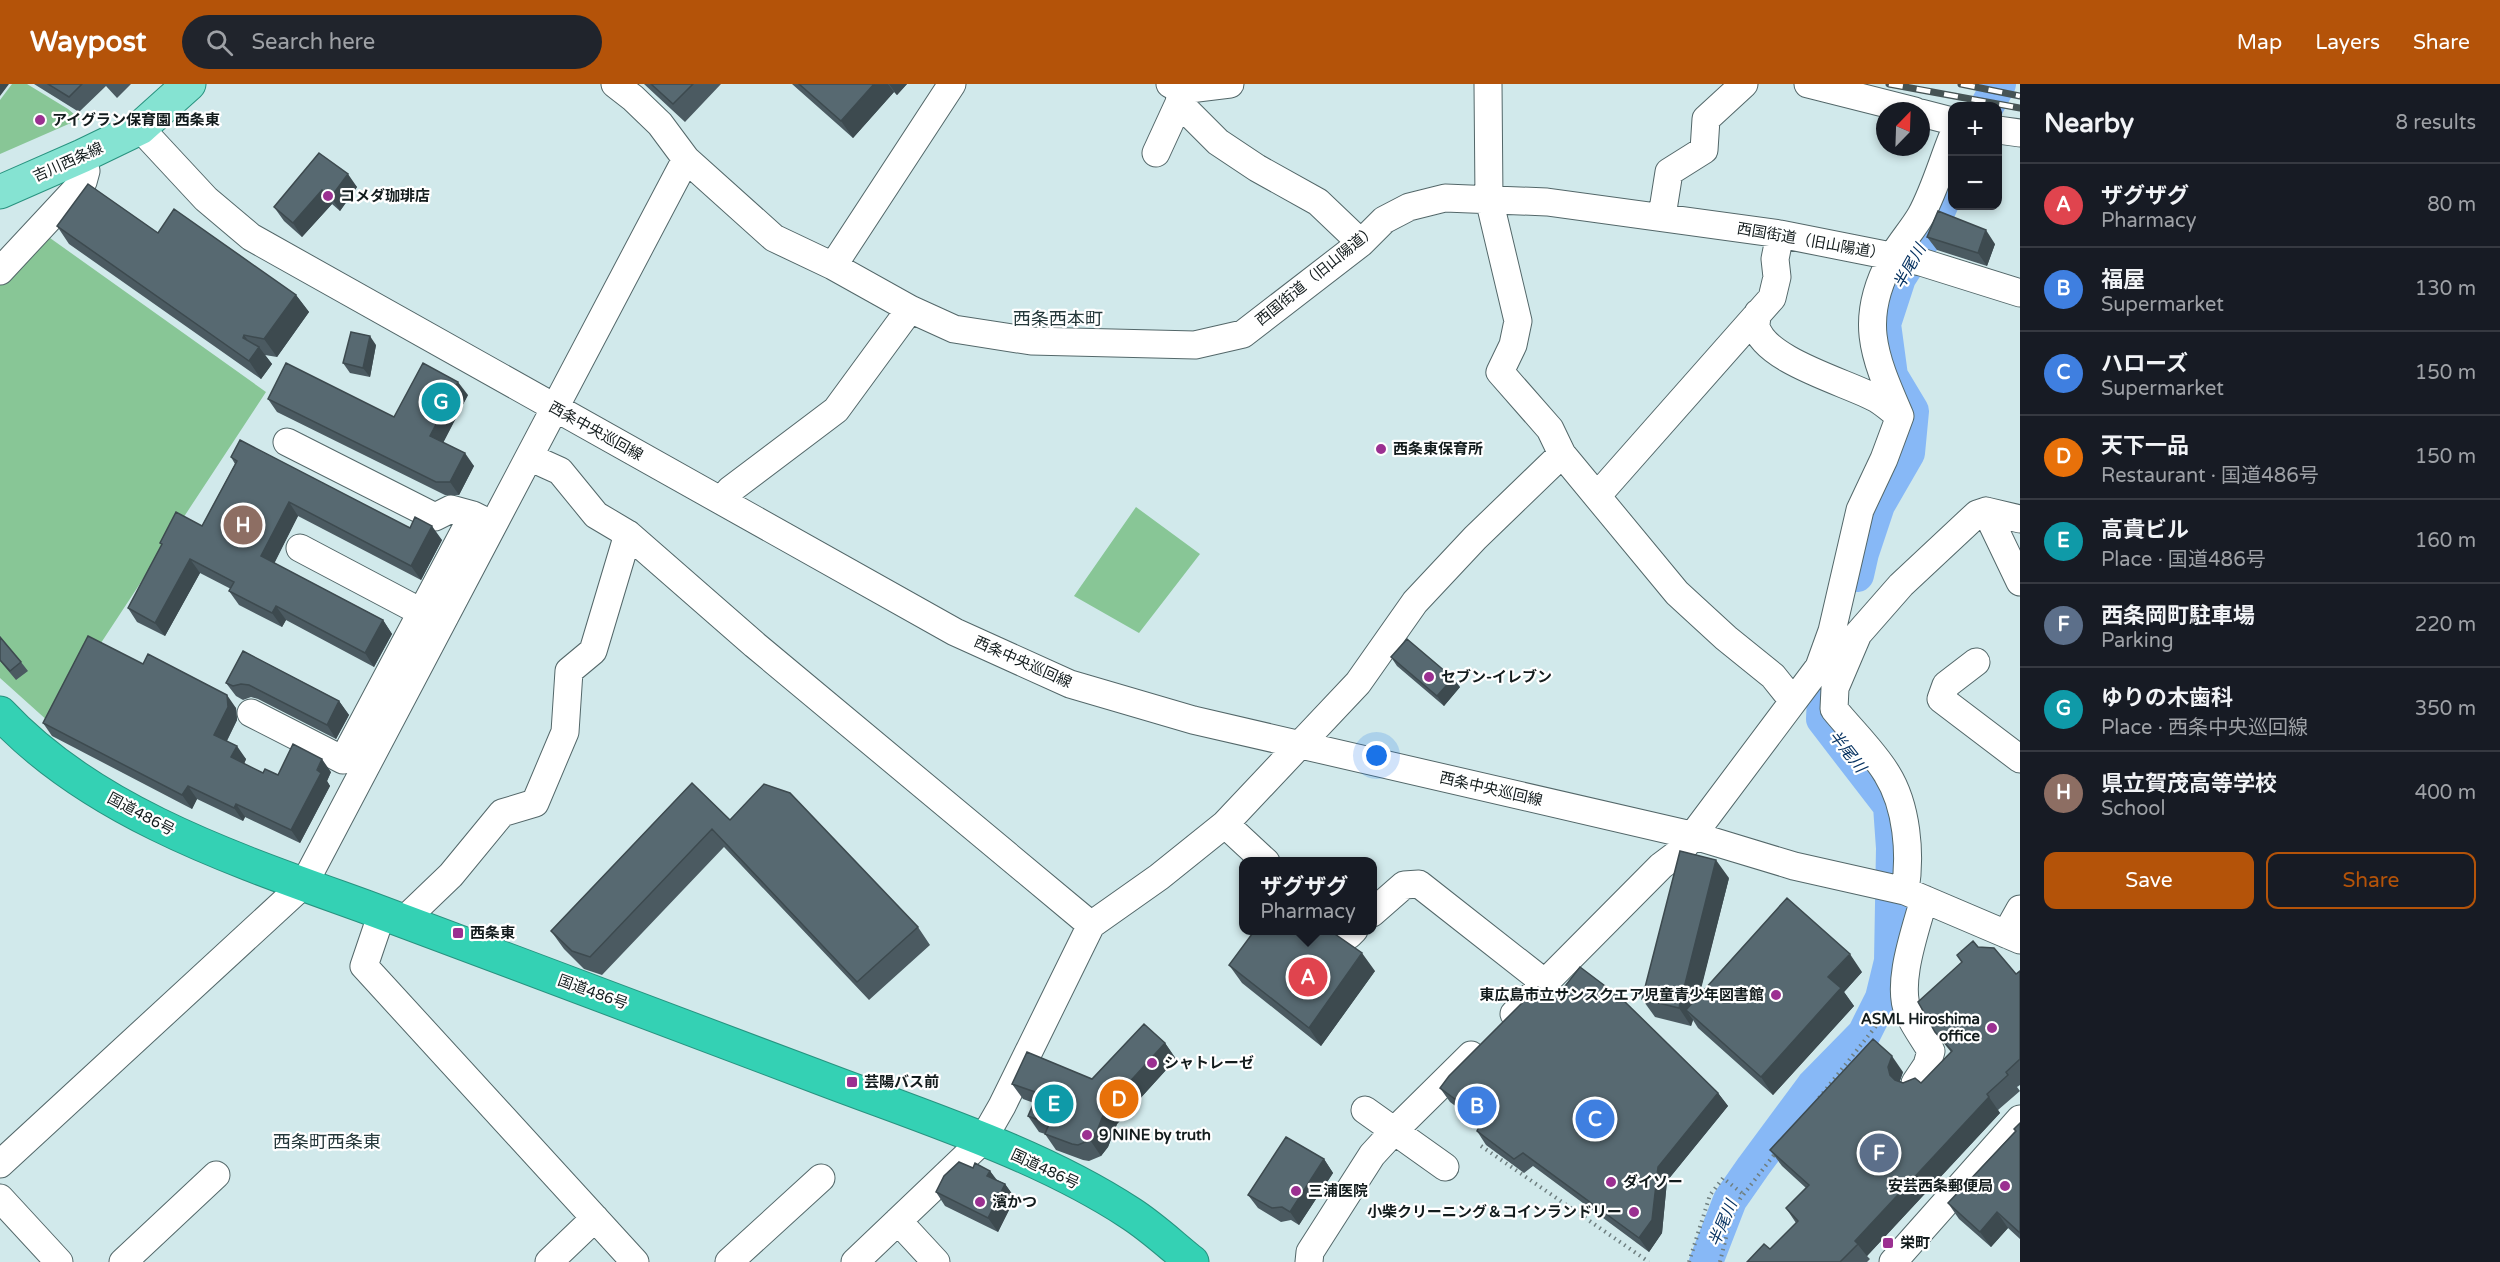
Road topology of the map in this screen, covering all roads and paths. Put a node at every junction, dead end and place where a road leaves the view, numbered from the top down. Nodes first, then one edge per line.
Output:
1 (189, 84) edge
2 (615, 84) edge
3 (952, 84) edge
4 (1230, 84) edge
5 (1488, 84) edge
6 (1744, 84) edge
7 (1808, 84) edge
8 (1176, 92) edge
9 (1879, 102) edge
10 (1930, 116) edge
11 (1948, 121) edge
12 (140, 128) junction
13 (2002, 131) edge
14 (2020, 133) edge
15 (1948, 150) edge
16 (1156, 153) dead end
17 (82, 156) junction
18 (686, 159) junction
19 (0, 192) edge
20 (1489, 199) junction
21 (1662, 216) junction
22 (1780, 234) junction
23 (1361, 243) junction
24 (1893, 256) junction
25 (833, 266) junction
26 (0, 271) edge
27 (2020, 293) edge
28 (910, 309) junction
29 (1758, 313) junction
30 (556, 408) junction
31 (1900, 416) junction
32 (287, 442) dead end
33 (1562, 454) junction
34 (529, 457) junction
35 (1597, 496) junction
36 (723, 500) junction
37 (1986, 511) junction
38 (2020, 519) edge
39 (483, 520) junction
40 (628, 534) junction
41 (300, 548) dead end
42 (2020, 582) edge
43 (421, 612) junction
44 (1846, 630) junction
45 (1976, 662) dead end
46 (1793, 701) junction
47 (0, 713) edge
48 (251, 713) dead end
49 (1297, 745) junction
50 (2020, 759) edge
51 (1225, 824) junction
52 (1695, 836) junction
53 (1262, 857) edge
54 (304, 885) junction
55 (1915, 895) junction
56 (1377, 909) edge
57 (2020, 909) edge
58 (392, 918) junction
59 (1091, 925) junction
60 (2013, 937) edge
61 (1545, 983) junction
62 (1888, 1000) dead end
63 (1915, 1083) edge
64 (1817, 1100) edge
65 (1365, 1110) dead end
66 (2020, 1119) edge
67 (1395, 1130) junction
68 (982, 1141) junction
69 (1481, 1146) edge
70 (1781, 1146) edge
71 (0, 1164) edge
72 (1445, 1167) dead end
73 (216, 1175) dead end
74 (821, 1179) dead end
75 (1743, 1193) junction
76 (0, 1198) edge
77 (595, 1218) junction
78 (898, 1221) junction
79 (623, 1258) edge
80 (59, 1262) edge
81 (123, 1262) edge
82 (549, 1262) edge
83 (729, 1262) edge
84 (855, 1262) edge
85 (936, 1262) edge
86 (1192, 1262) edge
87 (1309, 1262) edge
88 (1649, 1262) edge
89 (1689, 1262) edge
90 (1720, 1262) edge
91 (1893, 1262) edge

1 - 12 main road, 吉川西条線
2 - 18 street, 西国街道（旧山陽道）
3 - 25 street
4 - 8 street
5 - 20 street
6 - 21 street
7 - 9 street
8 - 16 street
8 - 23 street
10 - 11 street
12 - 17 main road, 吉川西条線
12 - 30 street, 西条中央巡回線
13 - 14 street
15 - 24 street
17 - 19 main road, 吉川西条線
17 - 26 street
18 - 25 street, 西国街道（旧山陽道）
18 - 30 street
20 - 21 street, 西国街道（旧山陽道）
20 - 23 street, 西国街道（旧山陽道）
20 - 33 street
21 - 22 street, 西国街道（旧山陽道）
22 - 24 street, 西国街道（旧山陽道）
22 - 29 street
23 - 28 street, 西国街道（旧山陽道）
24 - 27 street, 西国街道（旧山陽道）
24 - 31 street
25 - 28 street, 西国街道（旧山陽道）
28 - 36 street
29 - 31 street
29 - 35 street
30 - 34 street
30 - 36 street, 西条中央巡回線
31 - 44 street
32 - 39 street
33 - 35 street
33 - 49 street
34 - 39 street
34 - 40 street
35 - 46 street
36 - 49 street, 西条中央巡回線
37 - 38 street
37 - 42 street
37 - 44 street
39 - 43 street
39 - 54 street
40 - 58 street
40 - 59 street
41 - 43 street
43 - 48 street
44 - 46 street
44 - 55 street
45 - 50 street
46 - 52 street
47 - 54 highway, 国道486号
49 - 51 street
49 - 52 street, 西条中央巡回線
51 - 53 street
51 - 59 street
52 - 55 street, 西条中央巡回線
52 - 61 street
54 - 58 highway, 国道486号
54 - 71 street
55 - 60 street, 西条中央巡回線
55 - 63 street
56 - 61 street
57 - 60 street
58 - 68 highway, 国道486号
58 - 77 street
59 - 68 street
61 - 67 street
62 - 64 path
65 - 67 street
66 - 91 street
67 - 72 street
67 - 87 street
68 - 78 street
68 - 86 highway, 国道486号
69 - 88 path
70 - 75 path
73 - 81 street
74 - 83 street
75 - 89 path
75 - 90 path
76 - 80 street
77 - 79 street
77 - 82 street
78 - 84 street
78 - 85 street

